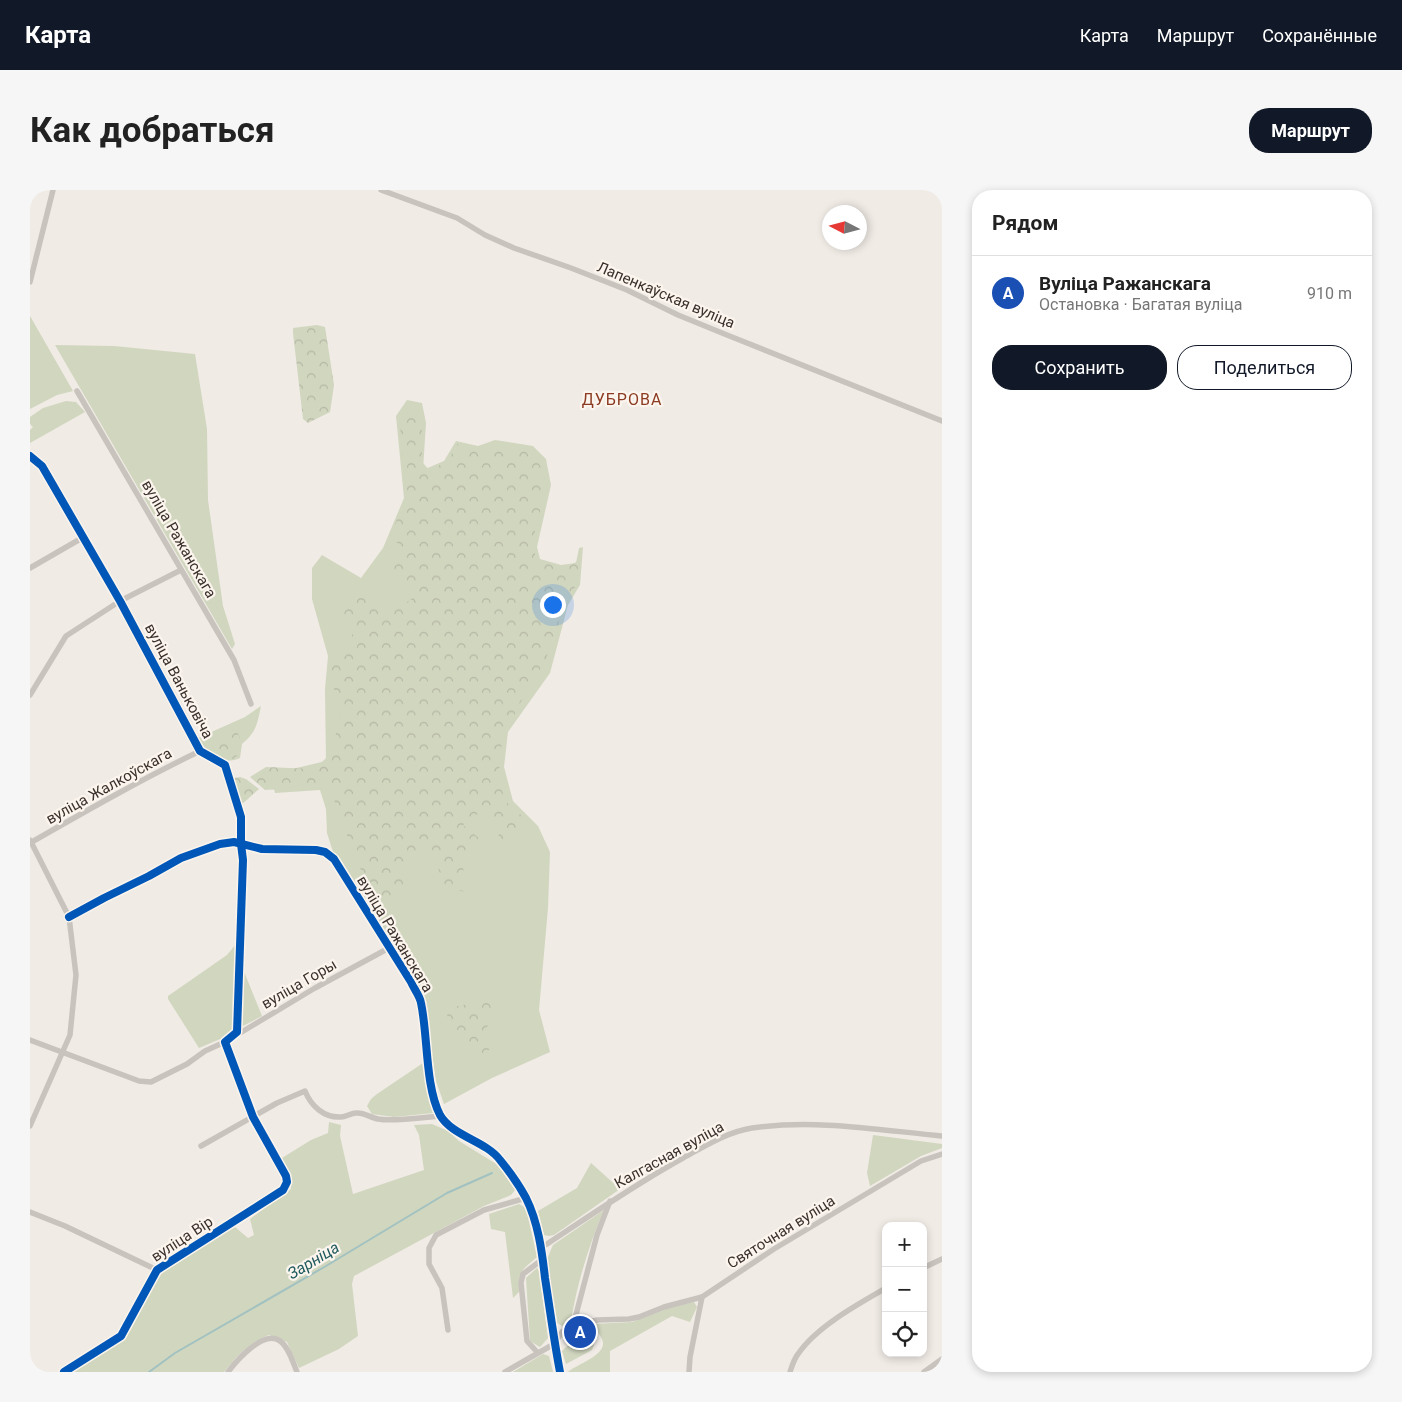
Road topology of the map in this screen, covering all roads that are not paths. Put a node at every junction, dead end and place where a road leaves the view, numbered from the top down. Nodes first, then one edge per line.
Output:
1 (53, 190) edge
2 (382, 190) edge
3 (30, 282) edge
4 (77, 391) dead end
5 (942, 421) edge
6 (30, 456) edge
7 (82, 538) junction
8 (30, 568) edge
9 (181, 570) junction
10 (120, 601) junction
11 (32, 686) edge
12 (30, 695) edge
13 (251, 704) dead end
14 (200, 751) junction
15 (30, 842) edge
16 (241, 844) junction
17 (69, 917) junction
18 (389, 948) junction
19 (30, 1040) edge
20 (225, 1042) junction
21 (64, 1053) junction
22 (441, 1116) junction
23 (253, 1118) junction
24 (30, 1126) edge
25 (942, 1136) edge
26 (202, 1146) dead end
27 (942, 1154) edge
28 (526, 1198) junction
29 (610, 1201) junction
30 (30, 1212) edge
31 (541, 1248) junction
32 (942, 1259) edge
33 (543, 1260) junction
34 (925, 1267) edge
35 (157, 1270) junction
36 (882, 1290) edge
37 (702, 1297) junction
38 (573, 1326) junction
39 (448, 1330) dead end
40 (554, 1344) junction
41 (537, 1352) junction
42 (942, 1360) edge
43 (64, 1372) edge
44 (228, 1372) edge
45 (296, 1372) edge
46 (505, 1372) edge
47 (560, 1372) edge
48 (689, 1372) edge
49 (790, 1372) edge
50 (924, 1372) edge

1 - 3 street
2 - 5 street, Лапенкаўская вуліца
4 - 9 street, вуліца Ражанскага
6 - 7 street, вуліца Ваньковіча
7 - 8 street
7 - 10 street, вуліца Ваньковіча
9 - 10 street
9 - 13 street, вуліца Ражанскага
10 - 11 street
10 - 14 street, вуліца Ваньковіча
11 - 12 street
14 - 15 street, вуліца Жалкоўскага
14 - 16 street, вуліца Ваньковіча
15 - 17 street
16 - 17 street
16 - 18 street, вуліца Ражанскага
16 - 20 street, вуліца Ваньковіча
17 - 21 street
18 - 20 street, вуліца Горы
18 - 22 street, вуліца Ражанскага
19 - 21 street, вуліца Горы
20 - 21 street, вуліца Горы
20 - 23 street
21 - 24 street
22 - 23 street
22 - 28 street
23 - 26 street
23 - 35 street, вуліца Вір
25 - 29 street, Калгасная вуліца
27 - 37 street, Святочная вуліца
28 - 31 street
28 - 39 street
29 - 31 street, Калгасная вуліца
29 - 38 street
30 - 35 street
31 - 33 street
32 - 34 street
33 - 40 street
33 - 41 street
35 - 43 street, вуліца Вір
36 - 49 street
37 - 38 street, Святочная вуліца
37 - 48 street
38 - 40 street
40 - 41 street
40 - 47 street
41 - 46 street
42 - 50 street
44 - 45 street

